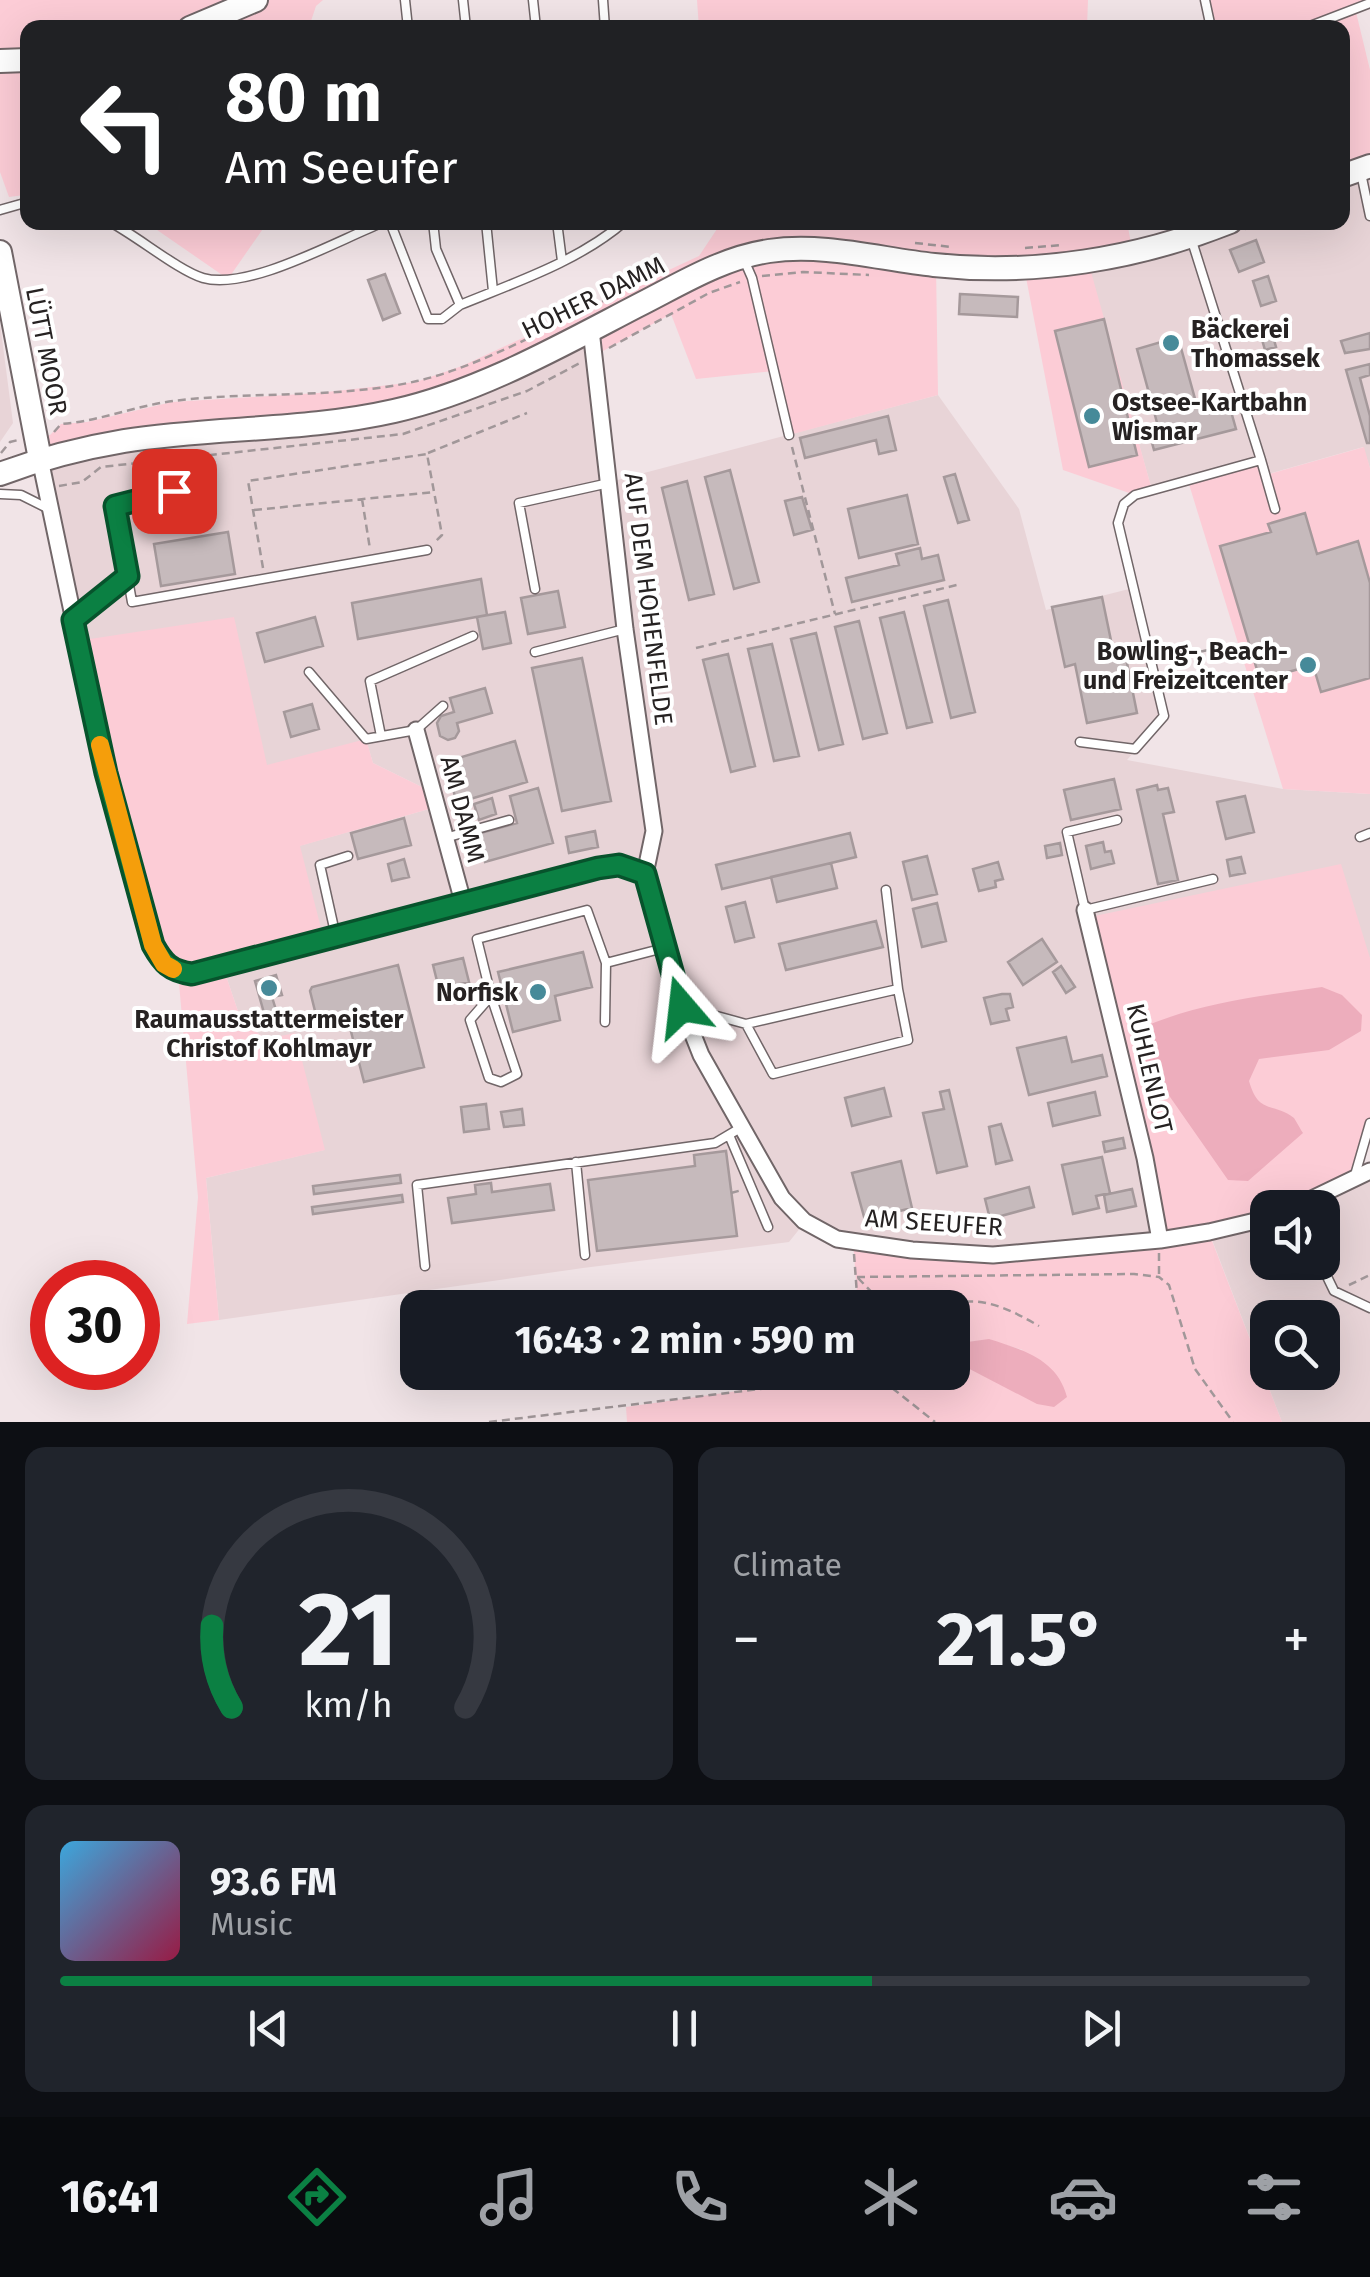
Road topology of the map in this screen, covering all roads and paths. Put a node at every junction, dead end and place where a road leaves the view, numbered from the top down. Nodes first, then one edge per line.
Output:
1 (256, 0) edge
2 (1370, 3) edge
3 (209, 20) edge
4 (1326, 20) edge
5 (1358, 170) edge
6 (1370, 216) edge
7 (123, 230) edge
8 (368, 230) edge
9 (390, 230) edge
10 (433, 230) edge
11 (487, 230) edge
12 (559, 230) edge
13 (614, 230) edge
14 (1210, 230) edge
15 (1190, 238) junction
16 (0, 252) edge
17 (743, 258) junction
18 (562, 261) junction
19 (493, 292) junction
20 (460, 305) junction
21 (1216, 313) junction
22 (1206, 317) dead end
23 (590, 330) junction
24 (8, 337) edge
25 (527, 412) dead end
26 (788, 435) joint
27 (38, 448) junction
28 (0, 454) edge
29 (427, 454) junction
30 (1261, 460) junction
31 (0, 474) edge
32 (609, 482) junction
33 (204, 484) dead end
34 (434, 492) junction
35 (0, 494) edge
36 (362, 499) junction
37 (1276, 509) dead end
38 (52, 510) junction
39 (252, 510) junction
40 (427, 550) joint
41 (372, 560) junction
42 (128, 576) junction
43 (265, 580) junction
44 (961, 584) dead end
45 (535, 589) dead end
46 (836, 615) junction
47 (73, 620) junction
48 (626, 629) junction
49 (473, 636) dead end
50 (696, 648) dead end
51 (1213, 649) dead end
52 (535, 652) dead end
53 (1151, 663) junction
54 (309, 672) dead end
55 (443, 706) dead end
56 (416, 730) junction
57 (381, 736) junction
58 (1080, 742) dead end
59 (509, 820) dead end
60 (1117, 820) dead end
61 (1370, 833) edge
62 (1360, 836) dead end
63 (445, 838) junction
64 (348, 856) dead end
65 (645, 874) junction
66 (1214, 879) dead end
67 (886, 890) dead end
68 (463, 902) junction
69 (1085, 910) junction
70 (336, 937) junction
71 (664, 948) junction
72 (606, 964) junction
73 (898, 990) junction
74 (491, 996) junction
75 (682, 1007) junction
76 (604, 1022) dead end
77 (746, 1024) junction
78 (1370, 1123) edge
79 (736, 1131) junction
80 (576, 1162) junction
81 (1370, 1172) edge
82 (1354, 1180) junction
83 (1332, 1190) edge
84 (1250, 1222) edge
85 (768, 1227) dead end
86 (1160, 1240) junction
87 (852, 1241) junction
88 (585, 1255) dead end
89 (424, 1266) dead end
90 (1370, 1275) edge
91 (858, 1276) junction
92 (1160, 1277) junction
93 (1328, 1280) edge
94 (858, 1290) edge
95 (870, 1290) edge
96 (1334, 1292) junction
97 (970, 1301) edge
98 (1370, 1308) edge
99 (1039, 1326) dead end
100 (757, 1390) edge
101 (895, 1390) edge
102 (488, 1422) edge
103 (936, 1422) edge
104 (1233, 1422) edge

1 - 3 main road
2 - 4 lane
5 - 6 lane
7 - 8 lane
9 - 20 lane
10 - 20 lane
11 - 19 lane
12 - 18 lane
13 - 18 lane
14 - 15 main road, HOHER DAMM
15 - 17 main road, HOHER DAMM
15 - 21 lane
16 - 24 main road, LÜTT MOOR
17 - 23 main road, HOHER DAMM
17 - 26 lane
18 - 19 lane
19 - 20 lane
21 - 22 lane
21 - 30 lane
23 - 27 main road, HOHER DAMM
23 - 32 street, AUF DEM HOHENFELDE
24 - 27 main road, LÜTT MOOR
25 - 29 path
26 - 46 path
27 - 28 path
27 - 31 main road, HOHER DAMM
27 - 38 street
29 - 34 path
29 - 39 path
30 - 37 lane
30 - 53 lane
32 - 45 lane
32 - 48 street, AUF DEM HOHENFELDE
33 - 42 lane
34 - 36 path
34 - 40 path
35 - 38 lane
36 - 39 path
36 - 41 path
38 - 47 street
39 - 43 path
40 - 41 lane
41 - 43 lane
42 - 43 lane
42 - 47 lane
44 - 46 path
46 - 50 path
47 - 70 street
48 - 52 lane
48 - 65 street, AUF DEM HOHENFELDE
49 - 57 lane
51 - 53 path
53 - 58 lane
54 - 57 lane
55 - 56 lane
56 - 57 lane
56 - 63 street, AM DAMM
59 - 63 lane
60 - 69 lane
61 - 62 lane
63 - 68 street, AM DAMM
64 - 70 lane
65 - 68 street
65 - 71 street, AM SEEUFER
66 - 69 lane
67 - 73 lane
68 - 70 street
69 - 86 street, KUHLENLOT
71 - 72 lane
71 - 75 street, AM SEEUFER
72 - 74 lane
72 - 76 lane
73 - 77 lane
73 - 77 lane
74 - 74 lane
75 - 77 lane
75 - 79 street, AM SEEUFER
78 - 82 lane
79 - 80 lane
79 - 85 lane
79 - 87 street, AM SEEUFER
80 - 88 lane
80 - 89 lane
81 - 82 street
82 - 83 street
84 - 86 street, AM SEEUFER
86 - 87 street, AM SEEUFER
86 - 92 path
87 - 91 path
90 - 96 path
91 - 92 path
91 - 94 path
91 - 95 path
92 - 104 path
93 - 96 lane
96 - 98 lane
97 - 99 path
100 - 102 path
101 - 103 path

